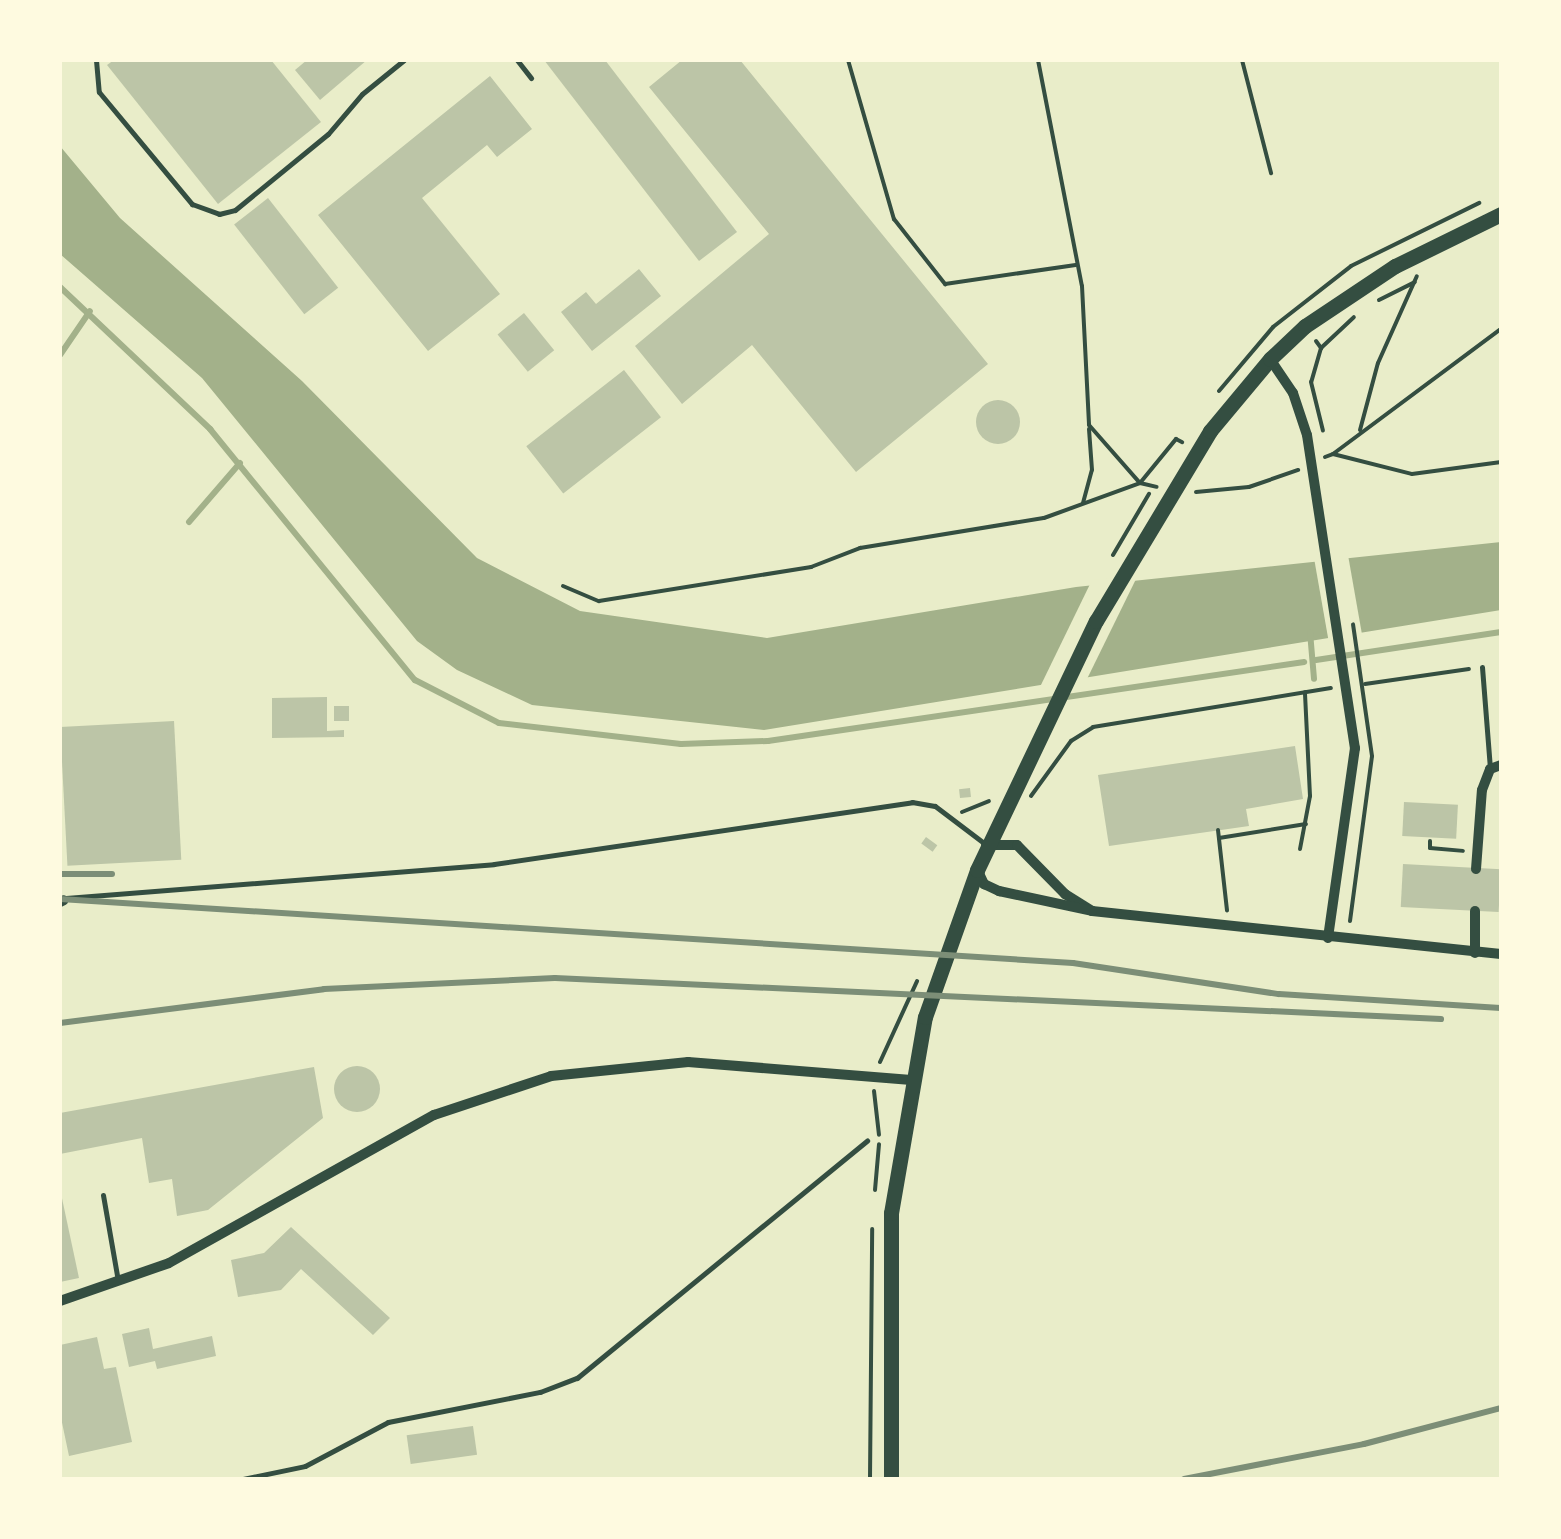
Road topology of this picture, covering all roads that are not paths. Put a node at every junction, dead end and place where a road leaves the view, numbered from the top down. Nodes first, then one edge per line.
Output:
1 (96, 60) edge
2 (404, 60) edge
3 (517, 60) edge
4 (531, 78) dead end
5 (1501, 214) edge
6 (1270, 359) junction
7 (1482, 667) road end
8 (1496, 767) edge
9 (986, 845) junction
10 (1476, 870) dead end
11 (62, 901) edge
12 (1092, 911) junction
13 (1475, 911) dead end
14 (1328, 938) junction
15 (1475, 954) junction
16 (1501, 954) edge
17 (911, 1080) junction
18 (866, 1141) dead end
19 (103, 1195) dead end
20 (118, 1284) junction
21 (60, 1301) edge
22 (243, 1479) edge
23 (891, 1479) edge

1 - 2 lane
3 - 4 lane
5 - 6 main road
6 - 14 street
6 - 17 main road
7 - 8 lane
8 - 10 street
9 - 11 lane
9 - 12 street
9 - 12 street
12 - 14 street
13 - 15 street
14 - 15 street
15 - 16 street
17 - 20 street
17 - 23 main road
18 - 22 lane
19 - 20 lane
20 - 21 street

